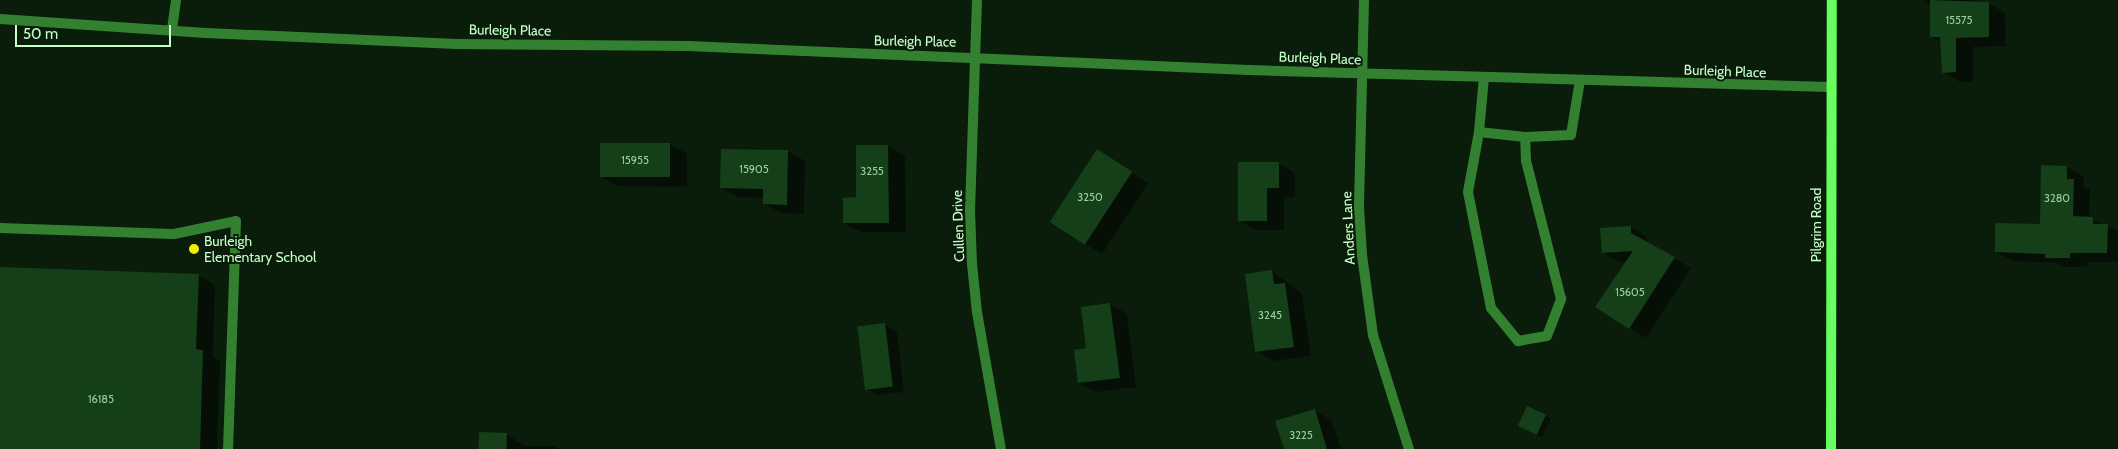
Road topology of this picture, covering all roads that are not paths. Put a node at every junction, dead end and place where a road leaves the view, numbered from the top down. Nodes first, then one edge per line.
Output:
1 (176, 0) edge
2 (978, 0) edge
3 (1364, 0) edge
4 (1832, 0) edge
5 (0, 19) edge
6 (172, 29) junction
7 (975, 56) junction
8 (1361, 73) junction
9 (1484, 77) junction
10 (1580, 80) junction
11 (1830, 87) junction
12 (1479, 132) junction
13 (1525, 136) junction
14 (0, 228) edge
15 (228, 449) edge
16 (1001, 449) edge
17 (1409, 449) edge
18 (1831, 449) edge

1 - 6 street
2 - 7 street, Cullen Drive
3 - 8 street, Anders Lane
4 - 11 main road, Pilgrim Road
5 - 6 street, Burleigh Place
6 - 7 street, Burleigh Place
7 - 8 street, Burleigh Place
7 - 16 street, Cullen Drive
8 - 9 street, Burleigh Place
8 - 17 street, Anders Lane
9 - 10 street, Burleigh Place
9 - 12 street
10 - 11 street, Burleigh Place
10 - 13 street
11 - 18 main road, Pilgrim Road
12 - 13 street
12 - 13 street
14 - 15 street

